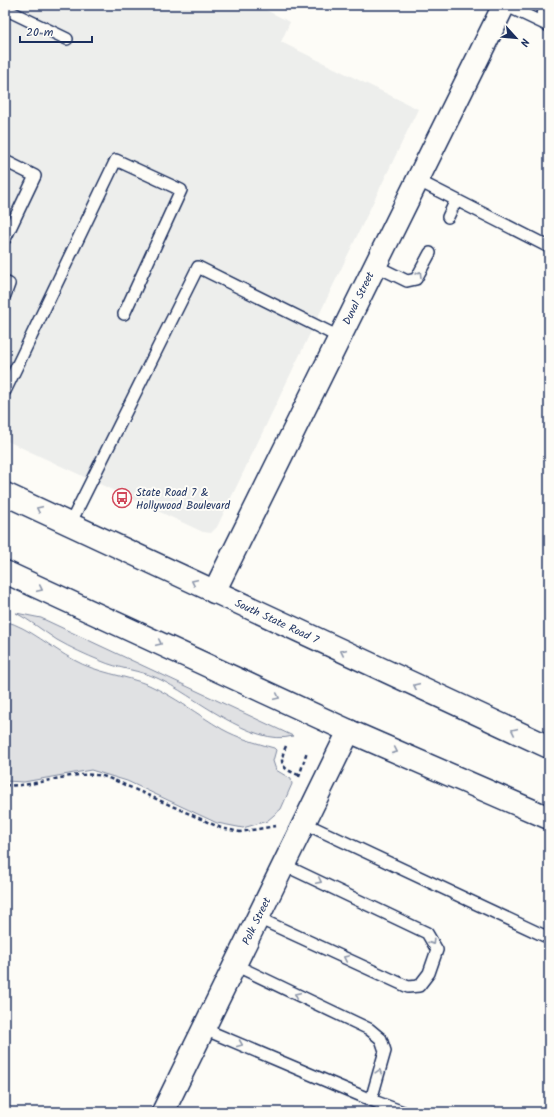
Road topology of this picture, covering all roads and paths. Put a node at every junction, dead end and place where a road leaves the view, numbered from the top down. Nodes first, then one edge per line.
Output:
1 (504, 5) edge
2 (548, 5) edge
3 (5, 9) edge
4 (544, 24) edge
5 (67, 39) dead end
6 (5, 161) edge
7 (417, 180) junction
8 (456, 200) junction
9 (448, 217) dead end
10 (5, 239) edge
11 (549, 247) edge
12 (430, 253) dead end
13 (374, 265) junction
14 (5, 282) edge
15 (5, 295) edge
16 (124, 314) dead end
17 (339, 337) junction
18 (5, 391) edge
19 (5, 494) edge
20 (70, 524) junction
21 (5, 572) edge
22 (214, 592) junction
23 (349, 731) junction
24 (547, 741) edge
25 (286, 746) dead end
26 (299, 775) dead end
27 (5, 785) edge
28 (549, 818) edge
29 (304, 822) junction
30 (276, 826) dead end
31 (284, 864) junction
32 (258, 918) junction
33 (549, 938) edge
34 (235, 965) junction
35 (204, 1029) junction
36 (371, 1100) junction
37 (5, 1104) edge
38 (166, 1111) edge
39 (8, 1112) edge
40 (403, 1112) edge

1 - 4 lane
1 - 7 main road, Duval Street
2 - 4 lane
3 - 5 lane
6 - 10 lane
7 - 8 lane
7 - 13 main road, Duval Street
8 - 9 lane
8 - 11 lane
13 -> 12 lane
13 - 17 main road, Duval Street
14 - 15 lane
16 - 18 lane
17 - 20 lane
17 - 22 main road, Duval Street
20 -> 19 main road, South State Road 7
22 -> 20 main road, South State Road 7
21 -> 23 main road
24 -> 22 main road, South State Road 7
23 -> 28 main road
23 - 29 main road, Polk Street
25 - 26 path
27 - 30 path
29 - 31 main road, Polk Street
29 - 33 lane
31 - 32 main road, Polk Street
31 -> 32 lane
32 - 34 main road, Polk Street
34 - 35 main road, Polk Street
36 -> 34 lane
35 -> 36 lane
35 - 38 main road, Polk Street
36 - 40 lane
37 - 39 path

